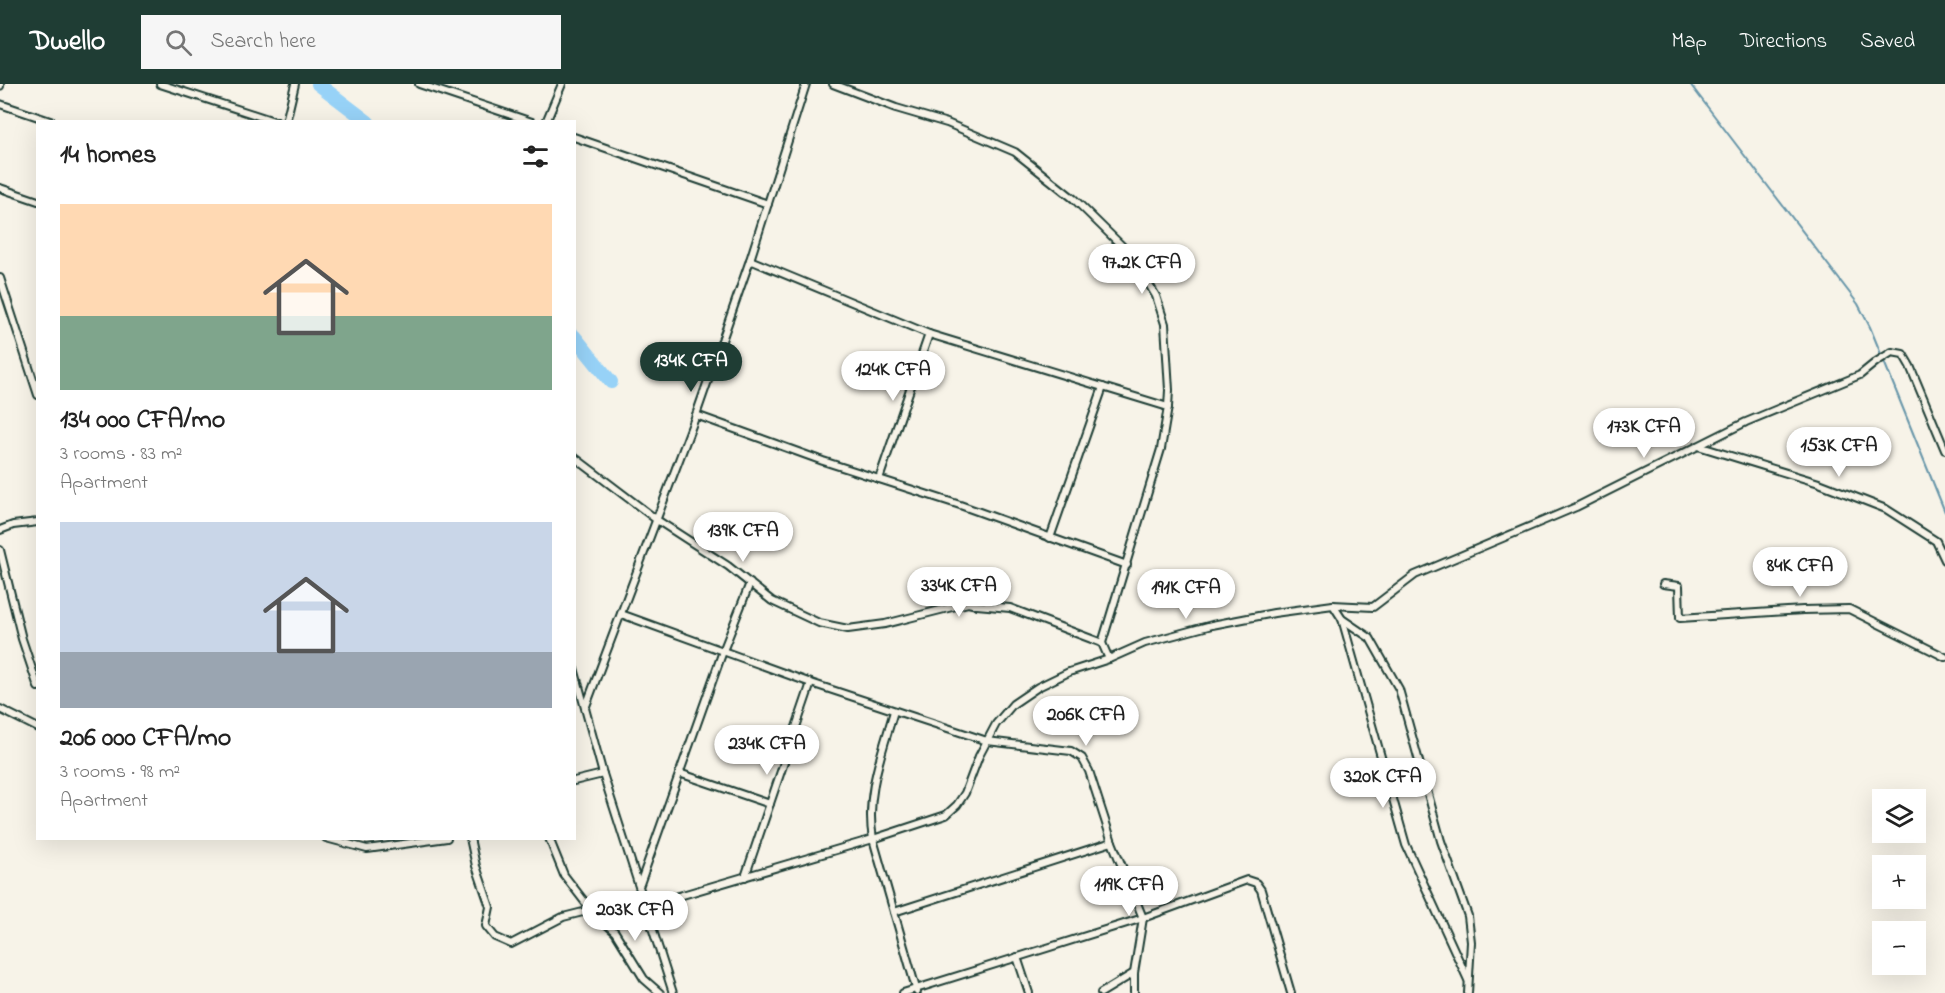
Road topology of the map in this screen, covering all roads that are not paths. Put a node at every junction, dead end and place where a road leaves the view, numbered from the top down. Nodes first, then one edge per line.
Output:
1 (160, 84) edge
2 (296, 84) edge
3 (419, 84) edge
4 (562, 84) edge
5 (806, 84) edge
6 (833, 84) edge
7 (0, 104) edge
8 (47, 120) edge
9 (271, 120) edge
10 (287, 120) edge
11 (526, 120) edge
12 (547, 120) edge
13 (576, 138) edge
14 (0, 188) edge
15 (36, 200) edge
16 (768, 204) junction
17 (750, 261) junction
18 (0, 278) edge
19 (929, 334) junction
20 (1103, 387) junction
21 (36, 389) edge
22 (1168, 407) junction
23 (696, 416) junction
24 (1698, 446) junction
25 (1945, 450) edge
26 (576, 459) edge
27 (879, 479) junction
28 (657, 520) junction
29 (36, 522) edge
30 (0, 530) edge
31 (1050, 538) junction
32 (0, 550) edge
33 (1945, 560) edge
34 (1127, 565) junction
35 (750, 583) junction
36 (1664, 584) dead end
37 (1333, 605) junction
38 (621, 614) junction
39 (1342, 619) junction
40 (1102, 643) junction
41 (723, 651) junction
42 (1945, 657) edge
43 (1109, 659) junction
44 (576, 674) edge
45 (36, 681) edge
46 (812, 683) junction
47 (586, 706) junction
48 (0, 709) edge
49 (894, 711) junction
50 (36, 727) edge
51 (987, 741) junction
52 (603, 774) junction
53 (680, 774) junction
54 (576, 781) edge
55 (770, 804) junction
56 (873, 839) junction
57 (333, 840) edge
58 (364, 840) edge
59 (432, 840) edge
60 (470, 840) edge
61 (550, 840) edge
62 (1112, 842) junction
63 (367, 849) junction
64 (745, 877) junction
65 (640, 885) junction
66 (645, 906) junction
67 (591, 910) junction
68 (894, 912) junction
69 (1143, 918) junction
70 (1017, 957) junction
71 (1134, 973) junction
72 (1469, 982) junction
73 (917, 991) edge
74 (660, 993) edge
75 (673, 993) edge
76 (903, 993) edge
77 (1029, 993) edge
78 (1101, 993) edge
79 (1134, 993) edge
80 (1291, 993) edge
81 (1468, 993) edge

1 - 9 street
2 - 10 street
3 - 11 street
4 - 12 street
5 - 16 street
6 - 22 street
7 - 8 street
13 - 16 street
14 - 15 street
16 - 17 street
17 - 19 street
17 - 23 street
18 - 21 street
19 - 20 street
19 - 27 street
20 - 22 street
20 - 31 street
22 - 34 street
23 - 27 street
23 - 28 street
24 - 25 street
24 - 33 street
24 - 37 street
26 - 28 street
27 - 31 street
28 - 35 street
28 - 38 street
29 - 30 street
31 - 34 street
32 - 45 street
34 - 40 street
35 - 40 street
35 - 41 street
36 - 42 street
37 - 39 street
37 - 43 street
38 - 41 street
38 - 47 street
39 - 72 street
39 - 72 street
40 - 43 street
41 - 46 street
41 - 53 street
43 - 51 street
44 - 47 street
46 - 49 street
46 - 55 street
47 - 52 street
48 - 50 street
49 - 51 street
49 - 56 street
51 - 56 street
51 - 62 street
52 - 54 street
52 - 65 street
53 - 55 street
53 - 65 street
55 - 64 street
56 - 64 street
56 - 68 street
57 - 63 street
58 - 63 street
59 - 63 street
60 - 67 street
61 - 67 street
62 - 68 street
62 - 69 street
64 - 66 street
65 - 66 street
66 - 75 street
67 - 74 street
68 - 73 street
69 - 70 street
69 - 71 street
69 - 80 street
70 - 73 street
70 - 77 street
71 - 78 street
71 - 79 street
72 - 81 street
73 - 76 street

